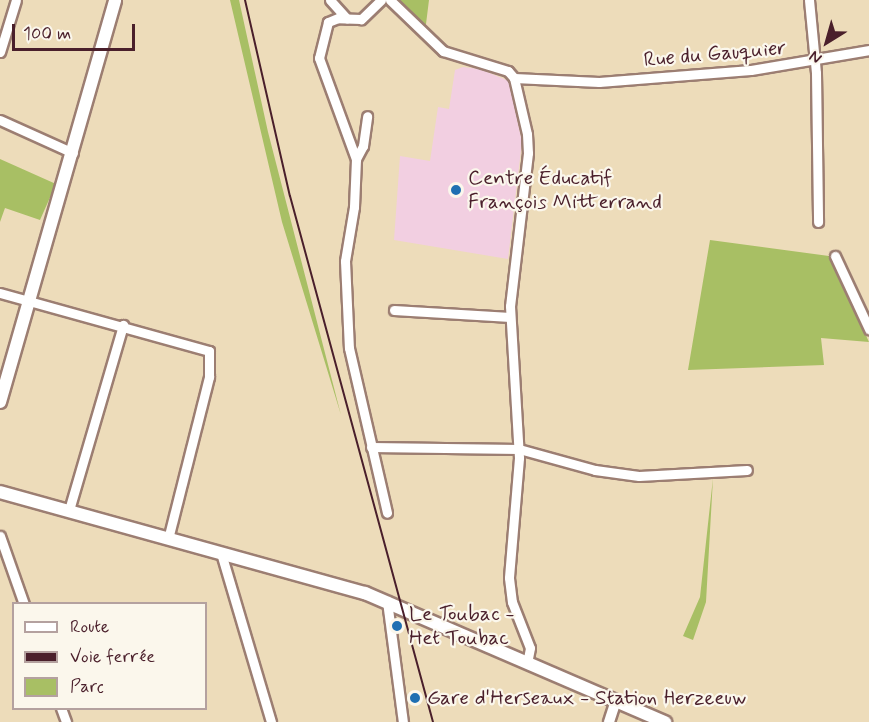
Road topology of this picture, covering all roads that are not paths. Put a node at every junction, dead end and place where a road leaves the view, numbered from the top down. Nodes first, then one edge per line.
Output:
1 (16, 0) edge
2 (115, 0) edge
3 (330, 0) edge
4 (381, 0) edge
5 (390, 0) edge
6 (809, 0) edge
7 (347, 19) junction
8 (2, 37) edge
9 (869, 50) edge
10 (0, 52) edge
11 (815, 61) junction
12 (514, 78) junction
13 (368, 116) dead end
14 (0, 120) edge
15 (74, 153) junction
16 (356, 159) junction
17 (818, 222) dead end
18 (835, 256) dead end
19 (0, 293) edge
20 (29, 302) junction
21 (394, 310) dead end
22 (510, 317) junction
23 (123, 325) junction
24 (869, 329) edge
25 (0, 402) edge
26 (371, 447) junction
27 (519, 449) junction
28 (747, 470) dead end
29 (0, 492) edge
30 (69, 510) junction
31 (387, 513) dead end
32 (0, 536) edge
33 (168, 539) junction
34 (221, 553) junction
35 (24, 602) edge
36 (387, 602) junction
37 (527, 663) junction
38 (616, 701) junction
39 (271, 722) edge
40 (403, 722) edge
41 (609, 722) edge
42 (665, 722) edge

1 - 8 street
2 - 15 main road
3 - 7 street
4 - 7 street
5 - 12 street
6 - 11 street
7 - 16 street
8 - 10 street
9 - 11 street, Rue du Gauquier
11 - 12 street, Rue du Gauquier
11 - 17 street
12 - 22 street
13 - 16 street
14 - 15 street
15 - 20 main road
16 - 26 street
18 - 24 street
19 - 20 street
20 - 23 street
20 - 25 main road
21 - 22 street
22 - 27 street
23 - 30 street
23 - 33 street
26 - 27 street
26 - 31 street
27 - 28 street
27 - 37 street
29 - 30 main road
30 - 33 main road
32 - 35 street
33 - 34 main road
34 - 36 main road
34 - 39 street
36 - 37 main road
36 - 40 street
37 - 38 main road
38 - 41 street
38 - 42 main road

